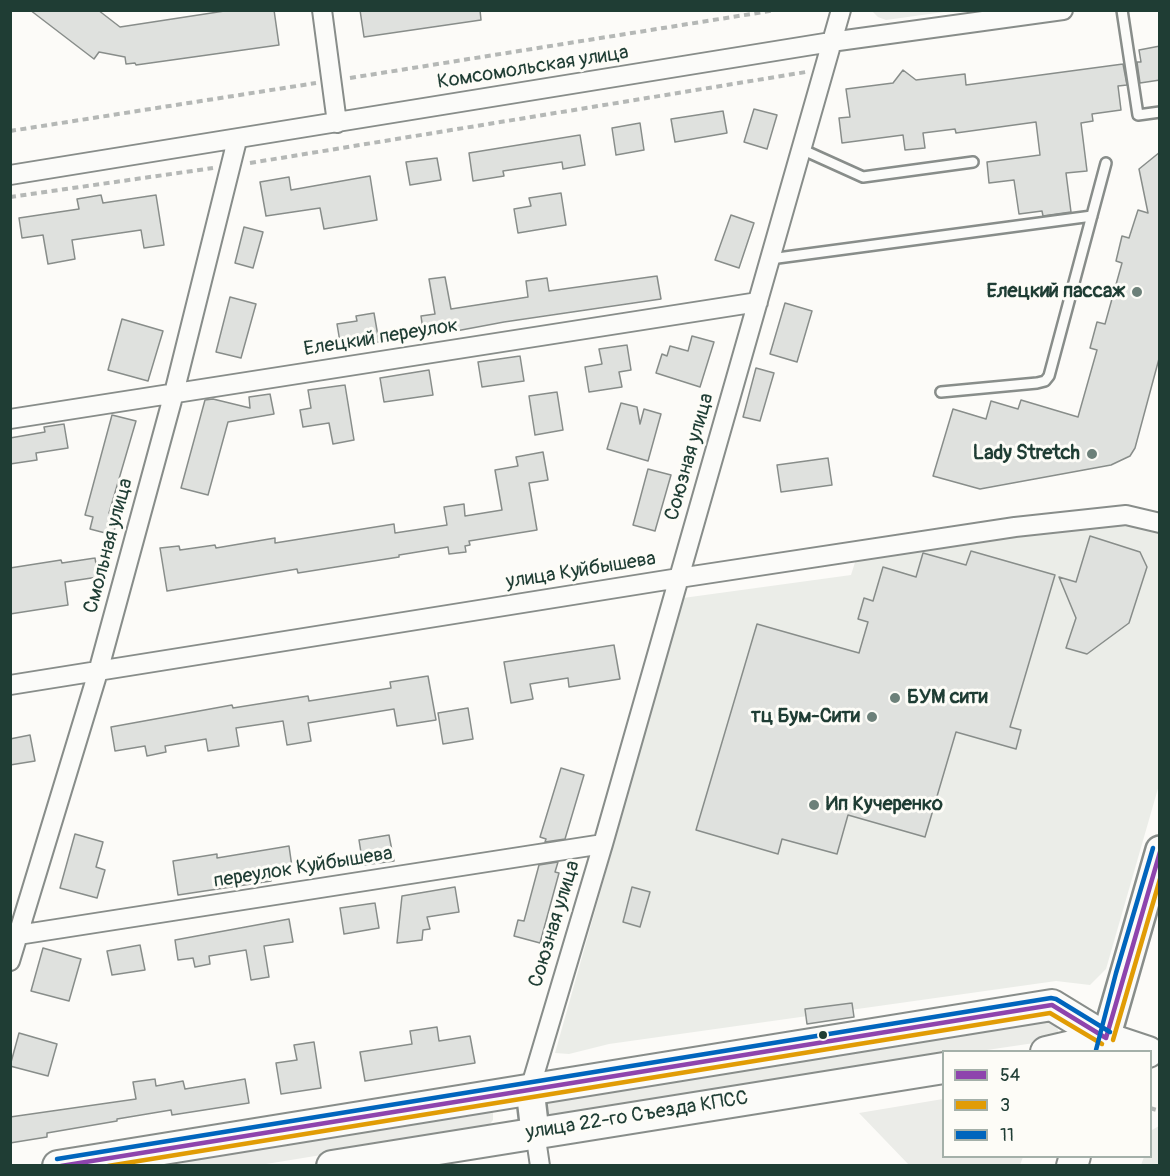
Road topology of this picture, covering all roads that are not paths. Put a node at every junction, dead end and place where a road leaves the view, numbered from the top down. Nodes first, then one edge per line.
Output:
1 (322, 10) edge
2 (841, 10) edge
3 (1063, 10) edge
4 (1122, 10) edge
5 (831, 42) junction
6 (1160, 111) edge
7 (336, 123) junction
8 (237, 140) junction
9 (801, 149) junction
10 (973, 162) dead end
11 (1106, 163) dead end
12 (10, 175) edge
13 (1092, 216) junction
14 (770, 259) junction
15 (758, 302) junction
16 (941, 392) dead end
17 (174, 393) junction
18 (10, 419) edge
19 (1160, 524) edge
20 (679, 578) junction
21 (98, 672) junction
22 (10, 685) edge
23 (603, 844) junction
24 (1160, 850) edge
25 (14, 937) edge
26 (10, 961) edge
27 (1105, 1045) edge
28 (1063, 1050) edge
29 (1136, 1050) edge
30 (942, 1068) edge
31 (530, 1089) junction
32 (536, 1132) junction
33 (58, 1166) edge
34 (332, 1166) edge
35 (540, 1166) edge

1 - 7 street
2 - 5 street, Союзная улица
3 - 5 street, Комсомольская улица
4 - 6 lane
5 - 7 street, Комсомольская улица
5 - 9 street, Союзная улица
7 - 8 street, Комсомольская улица
8 - 12 street, Комсомольская улица
8 - 17 street, Смольная улица
9 - 10 lane
9 - 14 street, Союзная улица
11 - 13 lane
13 - 14 lane
13 - 16 lane
14 - 15 street, Союзная улица
15 - 17 street, Елецкий переулок
15 - 20 street, Союзная улица
17 - 18 street, Елецкий переулок
17 - 21 street, Смольная улица
19 - 20 street, улица Куйбышева
20 - 21 street, улица Куйбышева
20 - 23 street, Союзная улица
21 - 22 street, улица Куйбышева
21 - 25 street, Смольная улица
23 - 25 street, переулок Куйбышева
23 - 31 street, Союзная улица
24 - 27 main road
25 - 26 street, Смольная улица
27 - 28 main road
27 - 29 main road
27 - 31 main road
30 - 32 main road, улица 22-го Съезда КПСС
31 - 32 main road
31 - 33 main road
32 - 34 main road, улица 22-го Съезда КПСС
32 - 35 street

